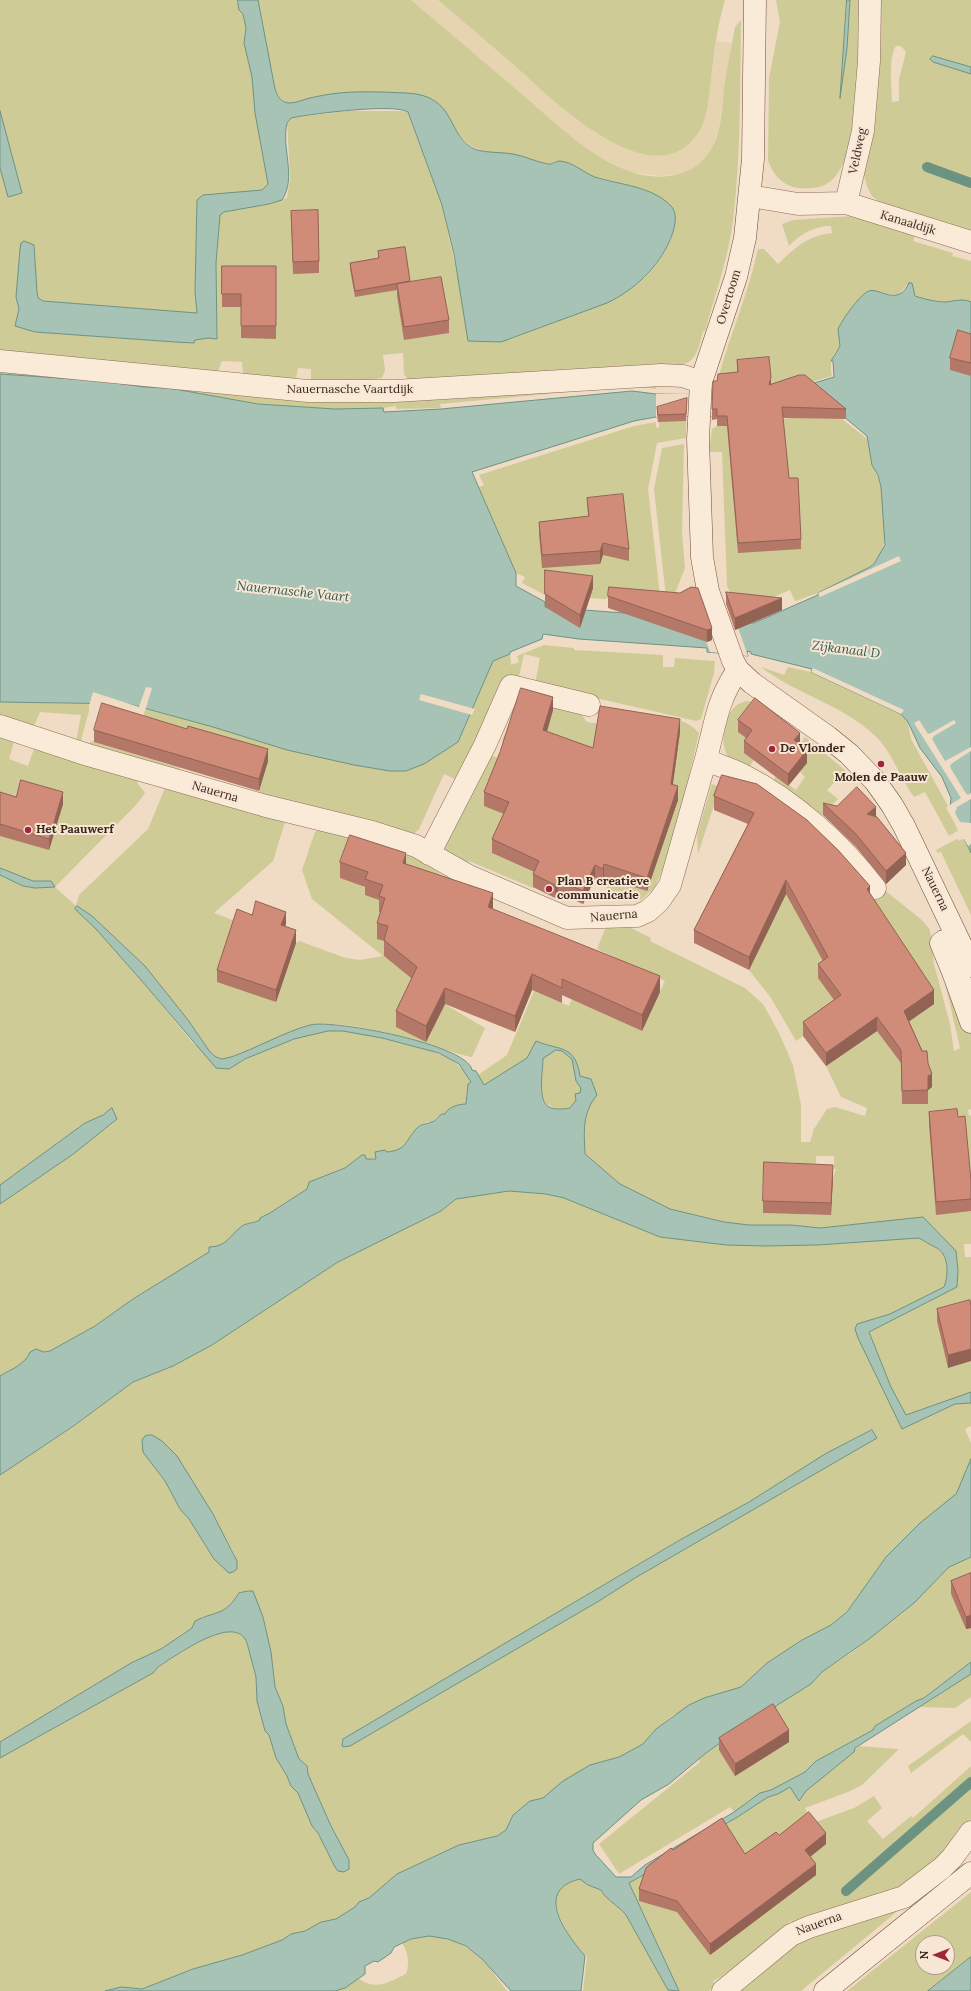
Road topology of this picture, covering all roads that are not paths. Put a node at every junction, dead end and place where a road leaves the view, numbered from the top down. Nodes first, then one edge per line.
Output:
1 (755, 0) edge
2 (870, 0) edge
3 (750, 196) junction
4 (846, 203) junction
5 (971, 242) edge
6 (0, 361) edge
7 (700, 386) junction
8 (735, 666) junction
9 (589, 705) dead end
10 (0, 726) edge
11 (706, 760) junction
12 (430, 854) junction
13 (875, 888) dead end
14 (971, 966) edge
15 (971, 1008) edge
16 (971, 1022) edge
17 (971, 1832) edge
18 (971, 1873) edge
19 (928, 1880) junction
20 (942, 1897) junction
21 (723, 1991) edge
22 (825, 1991) edge

1 - 3 street, Overtoom
2 - 4 street, Veldweg
3 - 4 street
3 - 7 street, Overtoom
4 - 5 street, Kanaaldijk
6 - 7 street, Nauernasche Vaartdijk
7 - 8 street, Overtoom
8 - 11 street, Nauerna
8 - 14 street, Nauerna
9 - 12 street
10 - 12 street, Nauerna
11 - 12 street, Nauerna
11 - 13 street
15 - 16 street
17 - 19 street, Nauerna
18 - 20 street
19 - 20 street
19 - 21 street, Nauerna
20 - 22 street

